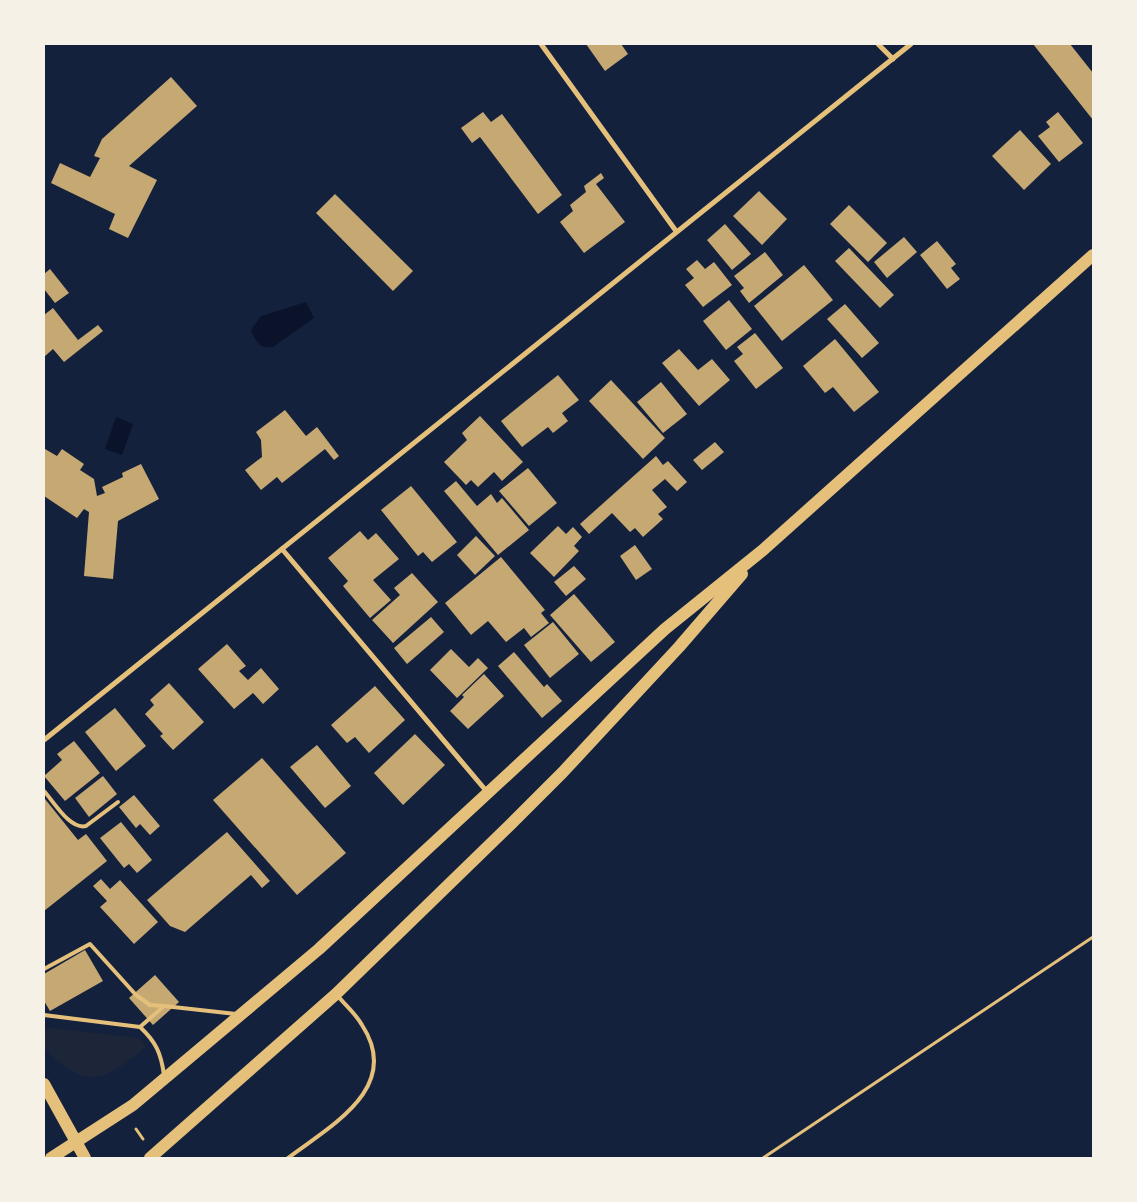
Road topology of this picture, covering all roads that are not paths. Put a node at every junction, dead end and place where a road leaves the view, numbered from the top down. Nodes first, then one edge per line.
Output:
1 (541, 44) edge
2 (878, 44) edge
3 (911, 44) edge
4 (893, 59) junction
5 (676, 231) junction
6 (1093, 255) edge
7 (282, 549) junction
8 (763, 550) junction
9 (44, 740) edge
10 (44, 790) edge
11 (488, 793) junction
12 (118, 802) dead end
13 (44, 969) edge
14 (336, 994) junction
15 (164, 1006) junction
16 (241, 1014) junction
17 (44, 1015) edge
18 (140, 1027) junction
19 (164, 1080) junction
20 (44, 1084) edge
21 (77, 1143) junction
22 (51, 1158) edge
23 (85, 1158) edge
24 (150, 1158) edge
25 (288, 1158) edge

1 - 5 street
2 - 4 street
3 - 4 street
4 - 5 street
5 - 7 street
6 - 8 main road
7 - 9 street
7 - 11 street
8 - 11 main road
8 - 14 main road
10 - 12 lane
11 - 16 main road
13 - 15 lane
14 - 24 main road
14 - 25 lane
15 - 16 lane
15 - 18 lane
16 - 19 main road
17 - 18 lane
18 - 19 lane
19 - 21 main road
20 - 21 main road
21 - 22 main road
21 - 23 main road

